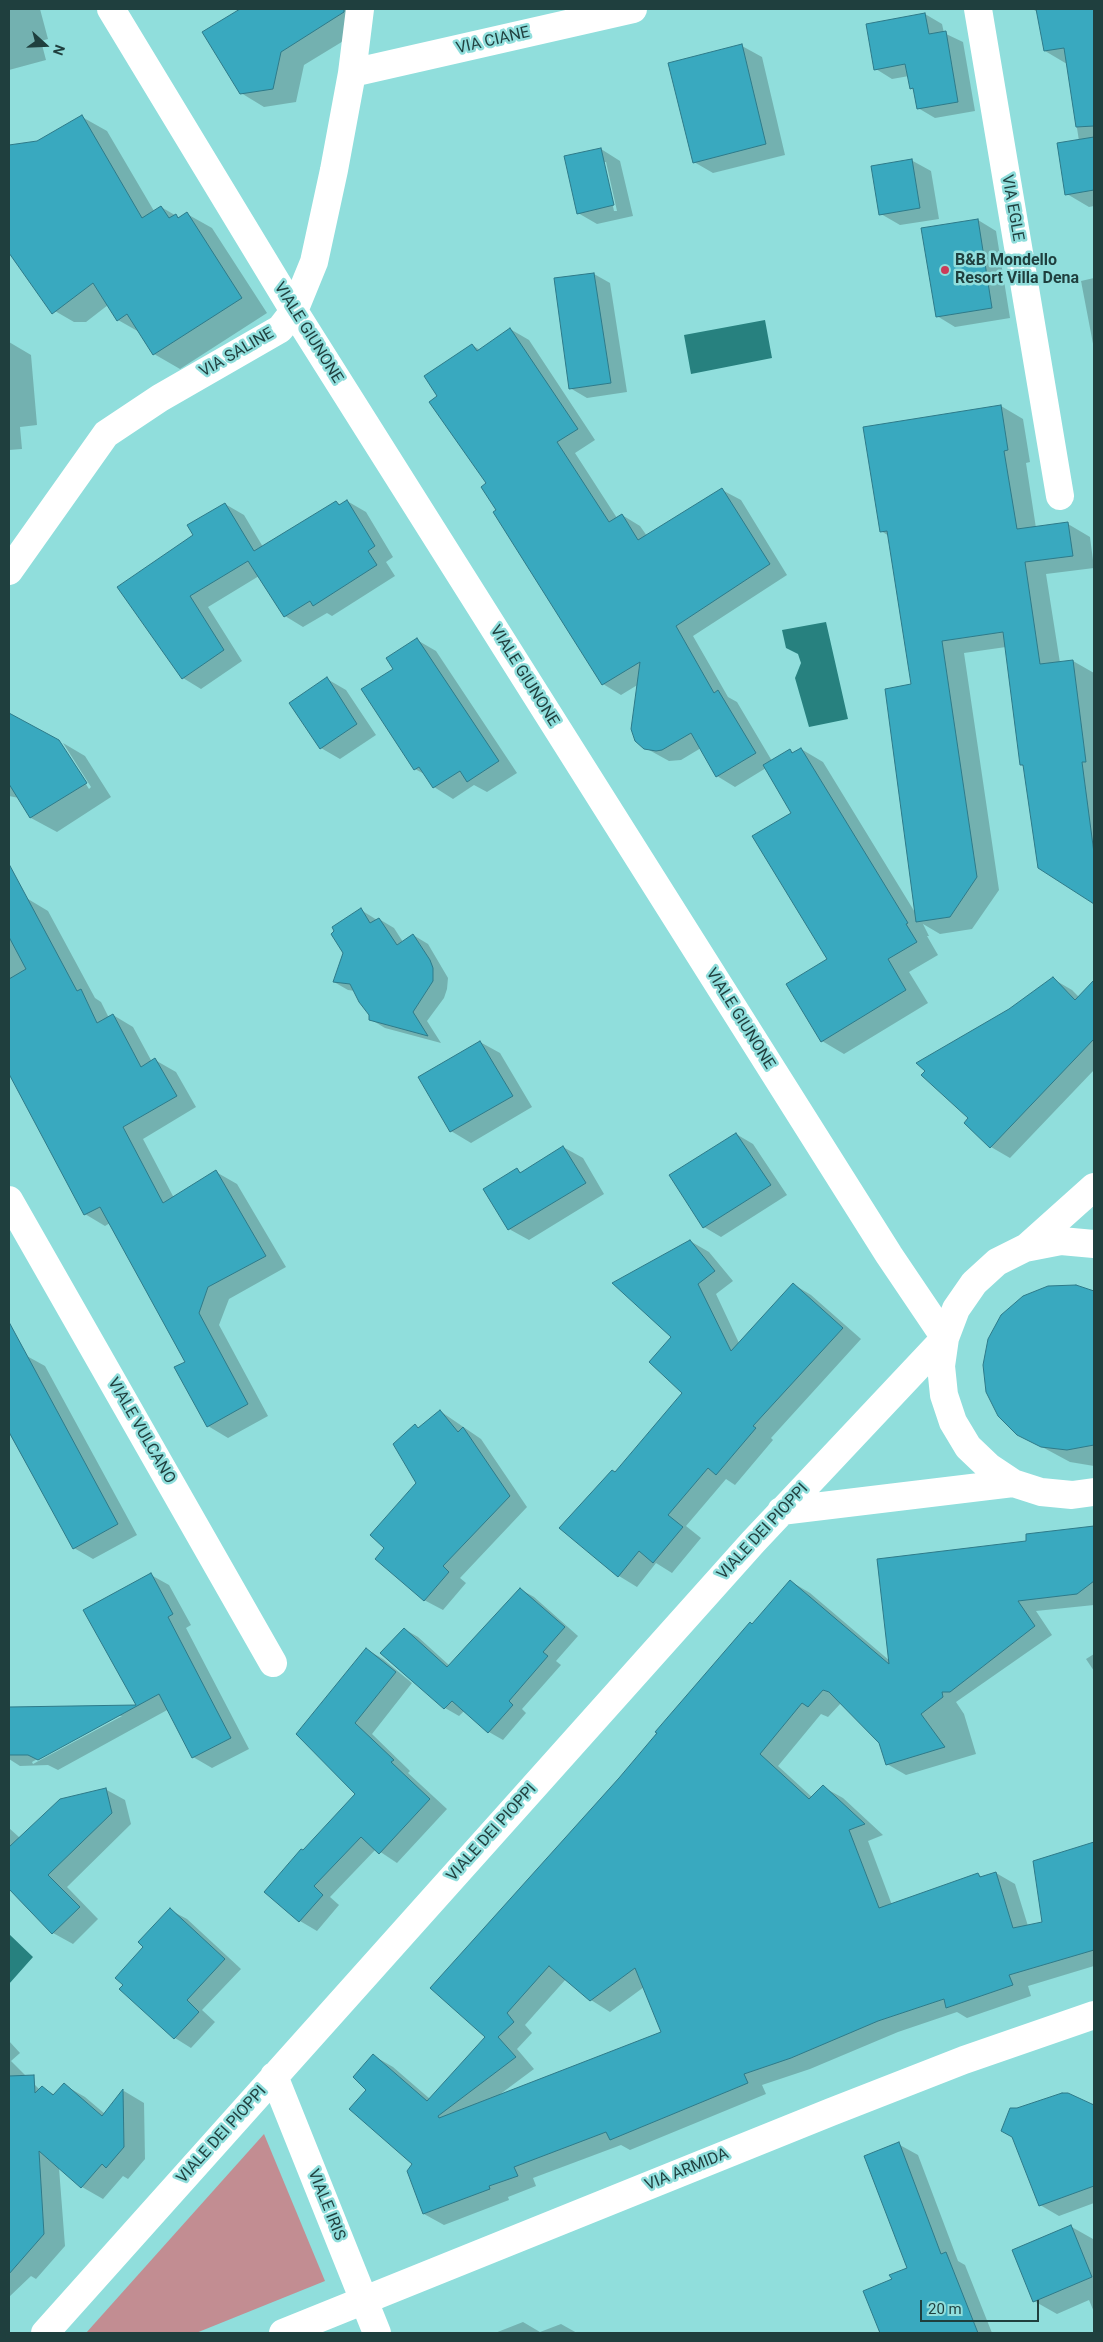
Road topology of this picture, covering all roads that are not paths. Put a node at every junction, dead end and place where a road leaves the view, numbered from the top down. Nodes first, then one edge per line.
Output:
1 (111, 9) edge
2 (360, 9) edge
3 (633, 9) edge
4 (978, 9) edge
5 (352, 73) junction
6 (294, 311) junction
7 (1060, 496) dead end
8 (9, 571) edge
9 (1094, 1187) edge
10 (9, 1200) edge
11 (1094, 1244) edge
12 (1026, 1248) junction
13 (945, 1338) junction
14 (1013, 1483) junction
15 (1094, 1492) edge
16 (780, 1511) junction
17 (273, 1663) dead end
18 (1094, 2015) edge
19 (274, 2076) junction
20 (364, 2301) junction
21 (45, 2333) edge
22 (284, 2333) edge
23 (377, 2333) edge

1 - 6 street, VIALE GIUNONE
2 - 5 street, VIA SALINE
3 - 5 street, VIA CIANE
4 - 7 street, VIA EGLE
5 - 6 street, VIA SALINE
6 - 8 street, VIA SALINE
6 - 13 street, VIALE GIUNONE
9 - 12 street
10 - 17 street, VIALE VULCANO
11 - 12 street
12 - 13 street
13 - 14 street
13 - 16 street, VIALE DEI PIOPPI
14 - 15 street
14 - 16 street
16 - 19 street, VIALE DEI PIOPPI
18 - 20 street, VIA ARMIDA
19 - 20 street, VIALE IRIS
19 - 21 street, VIALE DEI PIOPPI
20 - 22 street, VIA ARMIDA
20 - 23 street, VIALE IRIS

